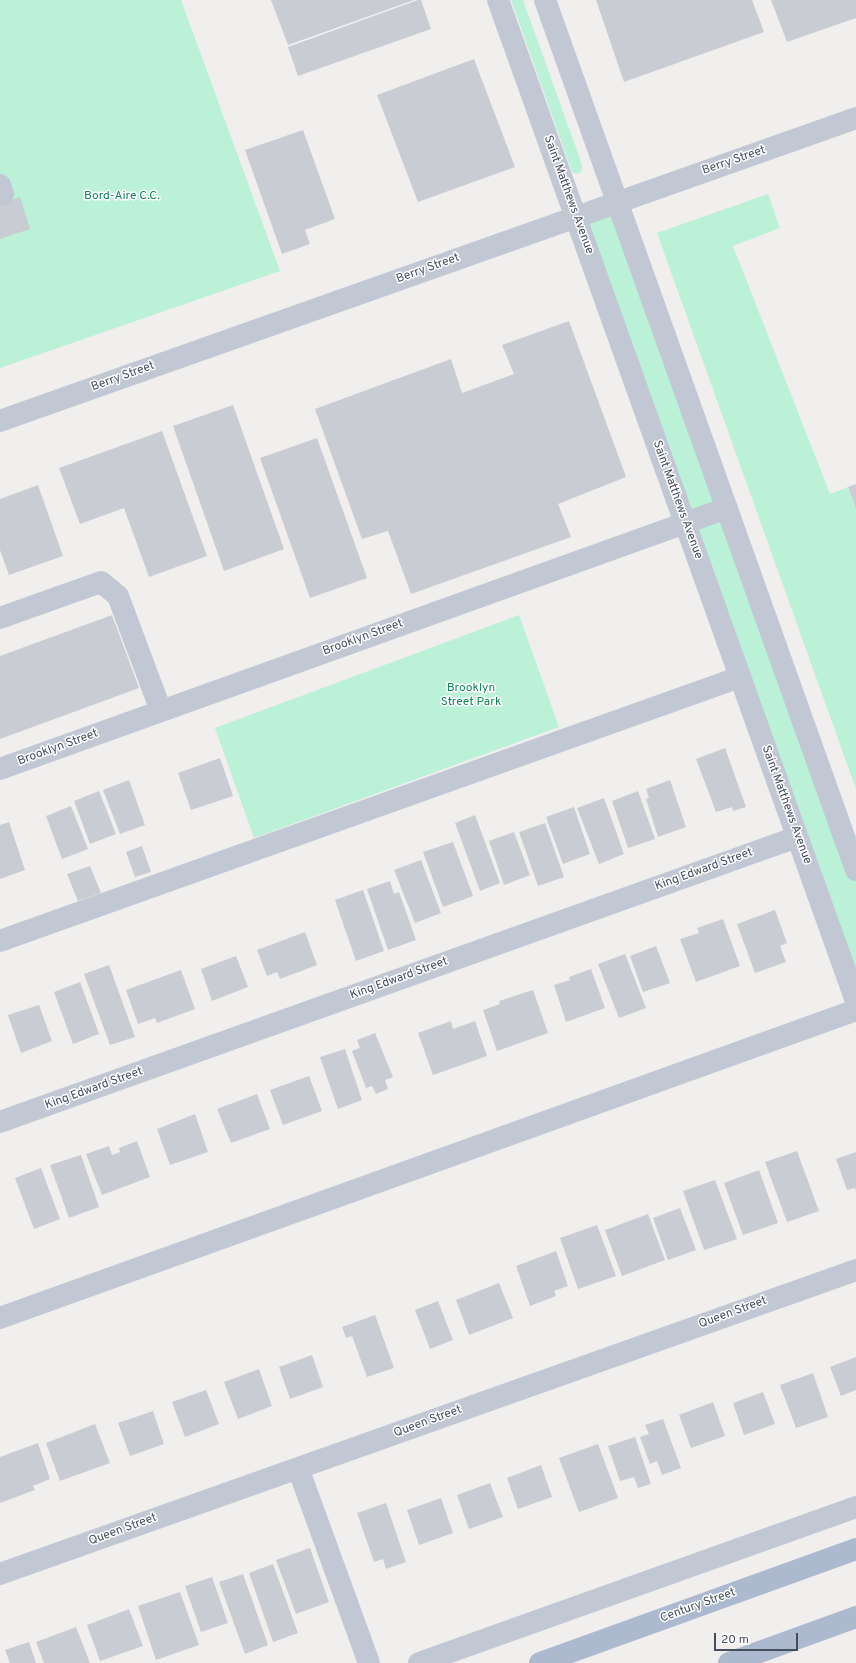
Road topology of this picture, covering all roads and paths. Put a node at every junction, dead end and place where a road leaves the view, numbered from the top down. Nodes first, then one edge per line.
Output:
1 (498, 0) edge
2 (545, 0) edge
3 (856, 118) edge
4 (0, 185) edge
5 (0, 195) edge
6 (617, 202) junction
7 (576, 216) junction
8 (0, 421) edge
9 (726, 508) junction
10 (685, 523) junction
11 (0, 618) edge
12 (740, 677) junction
13 (161, 711) junction
14 (0, 768) edge
15 (849, 831) edge
16 (797, 837) junction
17 (856, 870) edge
18 (0, 941) edge
19 (856, 1001) edge
20 (856, 1010) edge
21 (0, 1122) edge
22 (856, 1270) edge
23 (0, 1318) edge
24 (298, 1468) junction
25 (856, 1507) edge
26 (834, 1515) junction
27 (856, 1518) edge
28 (856, 1549) edge
29 (0, 1574) edge
30 (856, 1617) edge
31 (369, 1663) edge
32 (419, 1663) edge
33 (540, 1663) edge
34 (729, 1663) edge

1 - 7 street, Saint Matthews Avenue
2 - 6 street
3 - 6 street, Berry Street
4 - 5 street
6 - 7 street, Berry Street
6 - 9 street
7 - 8 street, Berry Street
7 - 10 street, Saint Matthews Avenue
9 - 10 street, Brooklyn Street
9 - 15 street
10 - 12 street, Saint Matthews Avenue
10 - 13 street, Brooklyn Street
11 - 13 street
12 - 16 street, Saint Matthews Avenue
12 - 18 street
13 - 14 street, Brooklyn Street
15 - 17 street
16 - 19 street, Saint Matthews Avenue
16 - 21 street, King Edward Street
20 - 23 street
22 - 24 street, Queen Street
24 - 29 street, Queen Street
24 - 31 street
25 - 26 street
26 - 27 street
26 - 32 street
28 - 33 main road, Century Street
30 - 34 main road

